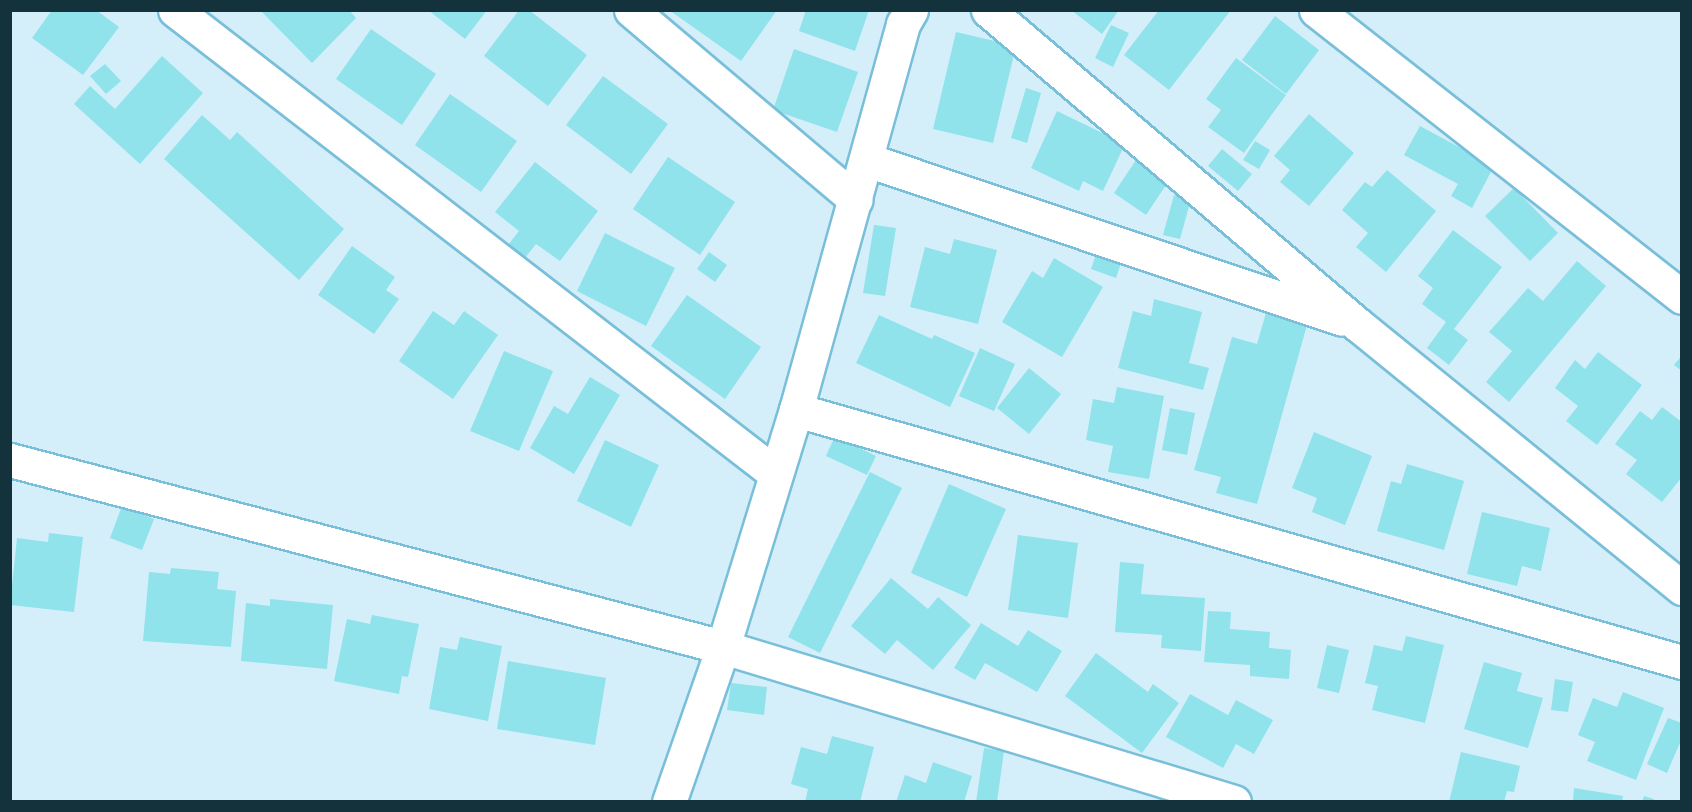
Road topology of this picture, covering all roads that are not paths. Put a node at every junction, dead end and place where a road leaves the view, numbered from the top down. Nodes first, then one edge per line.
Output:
1 (175, 10) edge
2 (631, 10) edge
3 (911, 10) edge
4 (988, 10) edge
5 (1316, 10) edge
6 (867, 160) junction
7 (856, 200) junction
8 (1682, 297) edge
9 (1356, 324) junction
10 (796, 410) junction
11 (10, 460) edge
12 (776, 474) junction
13 (1682, 588) edge
14 (723, 647) junction
15 (1682, 662) edge
16 (669, 801) edge
17 (1234, 801) edge

1 - 12 street
2 - 7 street
3 - 6 street
4 - 9 street
5 - 8 street
6 - 7 street
6 - 9 street
7 - 10 street
9 - 13 street
10 - 12 street
10 - 15 street
11 - 14 street
12 - 14 street
14 - 16 street
14 - 17 street

